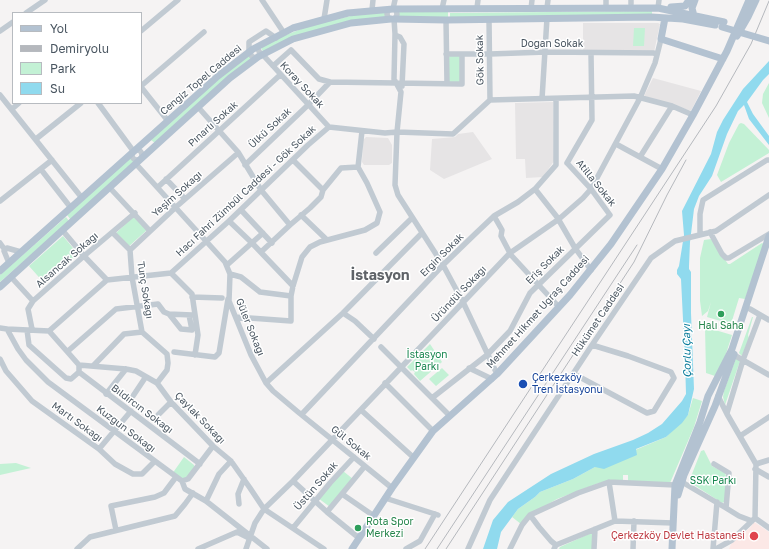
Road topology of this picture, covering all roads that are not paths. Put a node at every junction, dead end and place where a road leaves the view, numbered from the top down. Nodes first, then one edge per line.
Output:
1 (45, 0) edge
2 (178, 0) edge
3 (262, 0) edge
4 (327, 0) edge
5 (373, 0) edge
6 (395, 0) edge
7 (444, 0) edge
8 (478, 0) edge
9 (532, 0) edge
10 (548, 0) edge
11 (659, 0) edge
12 (689, 0) edge
13 (695, 0) edge
14 (749, 0) edge
15 (756, 0) edge
16 (606, 4) edge
17 (477, 8) junction
18 (547, 8) junction
19 (660, 8) junction
20 (393, 9) junction
21 (442, 9) junction
22 (531, 9) junction
23 (372, 10) junction
24 (27, 12) edge
25 (694, 16) junction
26 (547, 18) junction
27 (665, 18) junction
28 (324, 19) junction
29 (392, 19) junction
30 (489, 19) junction
31 (446, 20) junction
32 (12, 23) edge
33 (723, 25) junction
34 (739, 29) junction
35 (142, 30) edge
36 (0, 31) edge
37 (204, 32) dead end
38 (284, 33) junction
39 (395, 36) junction
40 (769, 36) edge
41 (661, 39) junction
42 (769, 40) edge
43 (251, 50) junction
44 (546, 52) junction
45 (591, 53) junction
46 (446, 54) junction
47 (462, 54) junction
48 (490, 54) junction
49 (657, 55) junction
50 (260, 56) junction
51 (723, 59) junction
52 (273, 66) junction
53 (280, 75) junction
54 (330, 82) junction
55 (399, 83) junction
56 (447, 84) junction
57 (142, 86) edge
58 (142, 88) edge
59 (0, 95) edge
60 (592, 97) junction
61 (640, 98) junction
62 (542, 99) junction
63 (556, 99) junction
64 (490, 100) junction
65 (18, 104) edge
66 (80, 104) edge
67 (99, 104) edge
68 (308, 105) junction
69 (672, 106) junction
70 (198, 107) junction
71 (12, 109) junction
72 (693, 115) junction
73 (168, 121) junction
74 (329, 127) junction
75 (219, 131) junction
76 (362, 131) junction
77 (398, 132) junction
78 (36, 139) junction
79 (616, 144) junction
80 (134, 152) junction
81 (238, 153) junction
82 (640, 157) junction
83 (52, 160) junction
84 (293, 160) junction
85 (769, 160) edge
86 (139, 161) junction
87 (567, 163) junction
88 (245, 165) junction
89 (556, 165) junction
90 (358, 168) junction
91 (662, 169) junction
92 (44, 172) dead end
93 (166, 179) junction
94 (158, 187) junction
95 (110, 188) junction
96 (535, 189) junction
97 (591, 189) junction
98 (261, 190) junction
99 (323, 190) junction
100 (769, 195) edge
101 (82, 198) junction
102 (185, 200) junction
103 (0, 201) edge
104 (176, 207) junction
105 (71, 208) junction
106 (241, 210) junction
107 (135, 214) junction
108 (610, 215) joint
109 (302, 216) junction
110 (494, 216) junction
111 (412, 218) junction
112 (559, 220) junction
113 (228, 221) junction
114 (290, 225) junction
115 (63, 230) junction
116 (150, 231) junction
117 (710, 232) junction
118 (113, 233) junction
119 (263, 233) junction
120 (422, 234) junction
121 (769, 235) edge
122 (698, 236) junction
123 (327, 240) junction
124 (207, 241) junction
125 (0, 243) edge
126 (252, 243) junction
127 (272, 243) junction
128 (575, 248) junction
129 (769, 249) edge
130 (5, 250) junction
131 (130, 250) junction
132 (21, 252) junction
133 (261, 252) junction
134 (376, 253) dead end
135 (510, 253) junction
136 (84, 256) junction
137 (9, 263) junction
138 (227, 265) junction
139 (443, 265) junction
140 (592, 270) junction
141 (0, 271) edge
142 (171, 273) junction
143 (230, 274) junction
144 (10, 277) junction
145 (132, 277) junction
146 (107, 280) junction
147 (539, 284) junction
148 (293, 286) junction
149 (0, 287) edge
150 (291, 296) junction
151 (192, 297) junction
152 (229, 297) junction
153 (222, 298) dead end
154 (33, 301) junction
155 (463, 302) junction
156 (137, 306) junction
157 (559, 307) junction
158 (750, 309) junction
159 (343, 312) junction
160 (169, 314) junction
161 (196, 314) junction
162 (189, 315) junction
163 (760, 315) junction
164 (236, 317) junction
165 (769, 320) edge
166 (0, 328) edge
167 (7, 329) junction
168 (30, 330) junction
169 (49, 331) junction
170 (142, 332) junction
171 (374, 339) junction
172 (592, 345) junction
173 (381, 347) dead end
174 (68, 351) junction
175 (174, 352) dead end
176 (196, 355) junction
177 (487, 355) junction
178 (734, 355) junction
179 (0, 359) edge
180 (744, 360) junction
181 (79, 365) junction
182 (93, 366) junction
183 (400, 368) junction
184 (469, 368) junction
185 (126, 369) junction
186 (79, 372) junction
187 (574, 374) junction
188 (769, 375) edge
189 (494, 376) junction
190 (145, 378) junction
191 (157, 383) junction
192 (266, 383) junction
193 (385, 383) junction
194 (106, 394) junction
195 (133, 396) dead end
196 (708, 396) junction
197 (718, 396) junction
198 (432, 398) junction
199 (171, 402) junction
200 (714, 406) junction
201 (360, 410) junction
202 (131, 411) junction
203 (300, 413) junction
204 (726, 414) junction
205 (158, 415) dead end
206 (449, 415) junction
207 (769, 417) edge
208 (115, 431) junction
209 (432, 431) junction
210 (740, 436) junction
211 (333, 439) junction
212 (213, 446) junction
213 (99, 449) junction
214 (354, 457) junction
215 (413, 457) junction
216 (769, 460) edge
217 (231, 461) junction
218 (154, 462) junction
219 (200, 464) junction
220 (714, 464) dead end
221 (365, 466) junction
222 (756, 466) junction
223 (176, 477) junction
224 (769, 477) edge
225 (244, 479) junction
226 (182, 481) junction
227 (293, 481) junction
228 (609, 482) junction
229 (678, 484) junction
230 (392, 488) junction
231 (192, 493) junction
232 (342, 494) junction
233 (386, 498) junction
234 (206, 501) junction
235 (315, 501) junction
236 (717, 502) junction
237 (239, 504) dead end
238 (264, 508) junction
239 (726, 508) junction
240 (327, 512) junction
241 (530, 515) junction
242 (374, 516) junction
243 (753, 520) junction
244 (615, 521) junction
245 (634, 521) junction
246 (673, 523) junction
247 (293, 528) junction
248 (769, 528) edge
249 (595, 529) junction
250 (116, 530) junction
251 (250, 537) junction
252 (359, 538) junction
253 (555, 547) edge
254 (724, 547) edge
255 (77, 549) edge
256 (198, 549) edge
257 (246, 549) edge
258 (267, 549) edge
259 (324, 549) edge
260 (352, 549) edge
261 (406, 549) edge
262 (468, 549) edge
263 (510, 549) edge
264 (594, 549) edge
265 (633, 549) edge
266 (672, 549) edge
267 (676, 549) edge
268 (714, 549) edge

1 - 24 street
2 - 35 street
3 - 38 street
4 - 28 street
5 - 23 street
6 - 20 street
7 - 21 street
8 - 17 street
9 - 22 street
10 - 18 street
11 - 19 street
12 - 19 main road
13 - 25 main road
14 - 34 main road
15 - 34 main road
16 - 18 main road, Cengiz Topel Caddesi
16 - 19 main road, Cengiz Topel Caddesi
17 - 21 main road, Cengiz Topel Caddesi
17 - 22 main road, Cengiz Topel Caddesi
18 - 22 main road, Cengiz Topel Caddesi
19 - 25 main road, Cengiz Topel Caddesi
20 - 21 main road, Cengiz Topel Caddesi
20 - 23 main road, Cengiz Topel Caddesi
20 - 29 street
23 - 28 main road, Cengiz Topel Caddesi
25 - 33 main road, Cengiz Topel Caddesi
26 - 27 main road, Cengiz Topel Caddesi
26 - 30 main road, Cengiz Topel Caddesi
26 - 44 street
27 - 33 main road, Cengiz Topel Caddesi
27 - 41 main road
28 - 38 main road, Cengiz Topel Caddesi
29 - 31 main road, Cengiz Topel Caddesi
29 - 39 street
29 - 50 main road, Cengiz Topel Caddesi
30 - 31 main road, Cengiz Topel Caddesi
30 - 48 street, Gök Sokak
31 - 46 street
32 - 36 street
33 - 40 main road
33 - 42 main road, bridge
34 - 51 main road, Mehmet Hikmet Uğraş Caddesi
37 - 57 street
38 - 43 main road, Cengiz Topel Caddesi
39 - 55 street
39 - 55 street
41 - 49 street, Üründül Sokağı
41 - 51 main road
43 - 50 street, Koray Sokak
43 - 73 main road, Cengiz Topel Caddesi
44 - 45 street, Doğan Sokak
44 - 48 street, Doğan Sokak
44 - 62 street
45 - 49 street, Doğan Sokak
45 - 60 street
46 - 47 street, Doğan Sokak
46 - 56 street
47 - 48 street, Doğan Sokak
47 - 56 street
48 - 64 street, Gök Sokak
49 - 61 street, Üründül Sokağı
50 - 52 street, Koray Sokak
50 - 70 main road, Cengiz Topel Caddesi
51 - 72 main road, Mehmet Hikmet Uğraş Caddesi
52 - 53 street, Koray Sokak
52 - 54 street
53 - 68 street, Koray Sokak
53 - 75 street, Pınarlı Sokak
54 - 55 street
54 - 68 street
55 - 56 street
55 - 77 street
58 - 73 street
59 - 71 street
60 - 61 street
60 - 63 street
60 - 87 street
61 - 69 street
61 - 79 street, Üründül Sokağı
62 - 63 street
62 - 64 street
63 - 89 street
64 - 77 street, Hacı Fahri Zümbül Caddesi - Gök Sokak
65 - 71 street
66 - 78 street
67 - 80 street
68 - 74 street, Koray Sokak
68 - 88 street, Ülkü Sokak
69 - 72 street
69 - 82 street
70 - 75 street
70 - 86 main road, Cengiz Topel Caddesi
71 - 78 street
72 - 91 main road, Mehmet Hikmet Uğraş Caddesi
73 - 80 main road, Cengiz Topel Caddesi
74 - 76 street, Hacı Fahri Zümbül Caddesi - Gök Sokak
74 - 84 street, Hacı Fahri Zümbül Caddesi - Gök Sokak
75 - 81 street
75 - 93 street, Pınarlı Sokak
76 - 77 street, Hacı Fahri Zümbül Caddesi - Gök Sokak
76 - 90 street
77 - 111 street
78 - 83 street
79 - 82 street
79 - 97 street, Üründül Sokağı
80 - 86 street, Güler Sokağı
80 - 101 main road, Cengiz Topel Caddesi
81 - 88 street
81 - 102 street, Yeşim Sokağı
82 - 91 street
83 - 101 street
83 - 103 street
84 - 98 street, Hacı Fahri Zümbül Caddesi - Gök Sokak
84 - 99 street
85 - 122 street
86 - 94 street, Güler Sokağı
86 - 95 main road, Cengiz Topel Caddesi
87 - 89 street
87 - 97 street, Atilla Sokak
88 - 98 street
89 - 96 street, Ergin Sokak
90 - 99 street
90 - 123 street
91 - 140 main road, Mehmet Hikmet Uğraş Caddesi
92 - 105 street
93 - 94 street, Pınarlı Sokak
93 - 102 street
94 - 104 street, Güler Sokağı
95 - 107 street
95 - 115 main road, Cengiz Topel Caddesi
96 - 110 street, Ergin Sokak
96 - 112 street
97 - 108 street, Atilla Sokak
97 - 112 street, Üründül Sokağı
98 - 106 street, Hacı Fahri Zümbül Caddesi - Gök Sokak
98 - 114 street
99 - 109 street
100 - 117 street
101 - 105 main road, Cengiz Topel Caddesi
102 - 104 street, Yeşim Sokağı
104 - 116 street, Yeşim Sokağı
104 - 124 street, Güler Sokağı
105 - 132 main road, Cengiz Topel Caddesi
106 - 113 street, Hacı Fahri Zümbül Caddesi - Gök Sokak
106 - 119 street
107 - 116 street
107 - 118 street, Alsancak Sokağı
108 - 128 street, Eriş Sokak
109 - 114 street
109 - 123 street
110 - 135 street
110 - 139 street, Ergin Sokak
111 - 120 street
111 - 134 street
112 - 128 street
112 - 135 street, Üründül Sokağı
113 - 124 street, Hacı Fahri Zümbül Caddesi - Gök Sokak
113 - 126 street
114 - 127 street
115 - 136 street
115 - 144 main road, Cengiz Topel Caddesi
116 - 131 street, Yeşim Sokağı
117 - 121 street
117 - 122 street
118 - 131 street
118 - 136 street, Alsancak Sokağı
119 - 126 street
119 - 127 street
120 - 139 street
120 - 159 street
121 - 196 main road
122 - 172 street, Hükümet Caddesi
123 - 148 street
124 - 138 street, Güler Sokağı
124 - 142 street, Hacı Fahri Zümbül Caddesi - Gök Sokak
125 - 130 street
126 - 133 street
126 - 138 street
127 - 133 street
128 - 140 street
128 - 147 street, Eriş Sokak
129 - 158 main road
130 - 132 street
130 - 137 street
131 - 145 street, Tunç Sokağı
132 - 137 main road, Cengiz Topel Caddesi
133 - 148 street
135 - 147 street
135 - 155 street, Üründül Sokağı
136 - 146 street
136 - 154 street, Alsancak Sokağı
137 - 141 main road, Cengiz Topel Caddesi
138 - 143 street, Güler Sokağı
139 - 155 street
139 - 171 street, Ergin Sokak
140 - 157 main road, Mehmet Hikmet Uğraş Caddesi
142 - 145 street
142 - 151 street
143 - 150 street
143 - 152 street, Güler Sokağı
144 - 149 main road, Cengiz Topel Caddesi
144 - 154 street
145 - 146 street
145 - 156 street, Tunç Sokağı
146 - 169 street
147 - 157 street
147 - 177 street, Eriş Sokak
148 - 150 street
150 - 164 street
151 - 153 street
151 - 161 street
152 - 164 street, Güler Sokağı
152 - 176 street
154 - 168 street, Alsancak Sokağı
155 - 177 street
155 - 183 street, Üründül Sokağı
156 - 160 street
156 - 170 street, Tunç Sokağı
156 - 174 street
157 - 189 main road, Mehmet Hikmet Uğraş Caddesi
158 - 163 street
158 - 178 main road
159 - 171 street
159 - 192 street
160 - 162 street
160 - 162 street
161 - 162 street
161 - 176 street
163 - 165 street
163 - 180 street
164 - 192 street, Güler Sokağı
166 - 167 street
167 - 168 street
167 - 208 street, Kuzgun Sokağı
168 - 169 street
168 - 186 street, Alsancak Sokağı
169 - 174 street
170 - 182 street
170 - 191 street
171 - 203 street, Ergin Sokak
172 - 187 street, Hükümet Caddesi
172 - 187 street
173 - 183 street
174 - 181 street
175 - 176 street
177 - 184 street, Eriş Sokak
177 - 189 street
178 - 180 street
178 - 197 main road
179 - 213 street, Martı Sokağı
180 - 188 street
180 - 204 street
181 - 182 street
181 - 186 street
182 - 185 street
183 - 193 street, Üründül Sokağı
183 - 198 street
184 - 189 street
184 - 198 street, Eriş Sokak
185 - 190 street
185 - 194 street
186 - 194 street, Bıldırcın Sokağı
187 - 262 street, Hükümet Caddesi
189 - 206 main road, Mehmet Hikmet Uğraş Caddesi
190 - 191 street
190 - 195 street
191 - 199 street, Çaylak Sokağı
192 - 203 street, Güler Sokağı
193 - 201 street, Üründül Sokağı
193 - 209 street
194 - 202 street, Bıldırcın Sokağı
196 - 197 main road
196 - 200 main road
196 - 229 main road
197 - 200 main road
197 - 204 street
198 - 206 street
199 - 205 street
199 - 212 street, Çaylak Sokağı
200 - 204 street
200 - 229 main road
201 - 211 street, Üründül Sokağı
201 - 215 street
202 - 208 street
202 - 219 street, Bıldırcın Sokağı
203 - 211 street, Gül Sokak
204 - 210 street
206 - 209 main road, Mehmet Hikmet Uğraş Caddesi
207 - 210 street
208 - 213 street
208 - 218 street, Kuzgun Sokağı
209 - 215 main road, Mehmet Hikmet Uğraş Caddesi
210 - 222 street
211 - 214 street, Gül Sokak
211 - 227 street, Üründül Sokağı
212 - 217 street, Çaylak Sokağı
212 - 219 street
213 - 218 street, Martı Sokağı
214 - 221 street, Gül Sokak
214 - 235 street, Üstün Sokak
215 - 230 main road, Mehmet Hikmet Uğraş Caddesi
216 - 222 street
217 - 225 street, Çaylak Sokağı
217 - 234 street
218 - 223 street, Kuzgun Sokağı
219 - 226 street
220 - 239 street
221 - 230 street, Gül Sokak
221 - 232 street
222 - 224 street
222 - 243 street
223 - 226 street, Kuzgun Sokağı
223 - 250 street
225 - 237 street
225 - 238 street, Çaylak Sokağı
226 - 231 street, Kuzgun Sokağı
227 - 235 street
227 - 238 street, Üründül Sokağı
228 - 229 street
228 - 241 street
228 - 244 street
229 - 236 street
229 - 246 main road
229 - 267 main road
230 - 233 main road, Mehmet Hikmet Uğraş Caddesi
231 - 234 street, Kuzgun Sokağı
231 - 250 street
232 - 240 street
232 - 242 street
233 - 242 main road, Mehmet Hikmet Uğraş Caddesi
233 - 261 street
234 - 251 street, Kuzgun Sokağı
235 - 240 street
235 - 247 street, Üstün Sokak
236 - 239 street
236 - 268 street
238 - 247 street, Çaylak Sokağı
238 - 251 street, Üründül Sokağı
239 - 243 street
240 - 252 street
241 - 253 street
241 - 263 street
242 - 252 main road, Mehmet Hikmet Uğraş Caddesi
243 - 248 street
243 - 254 street
244 - 245 street
244 - 249 street
245 - 246 street
245 - 265 street
246 - 266 main road
247 - 259 street, Çaylak Sokağı
249 - 253 street
249 - 264 street
250 - 255 street
251 - 256 street
251 - 257 street, Üründül Sokağı
251 - 258 street, Kuzgun Sokağı
252 - 260 main road, Mehmet Hikmet Uğraş Caddesi
254 - 268 street

